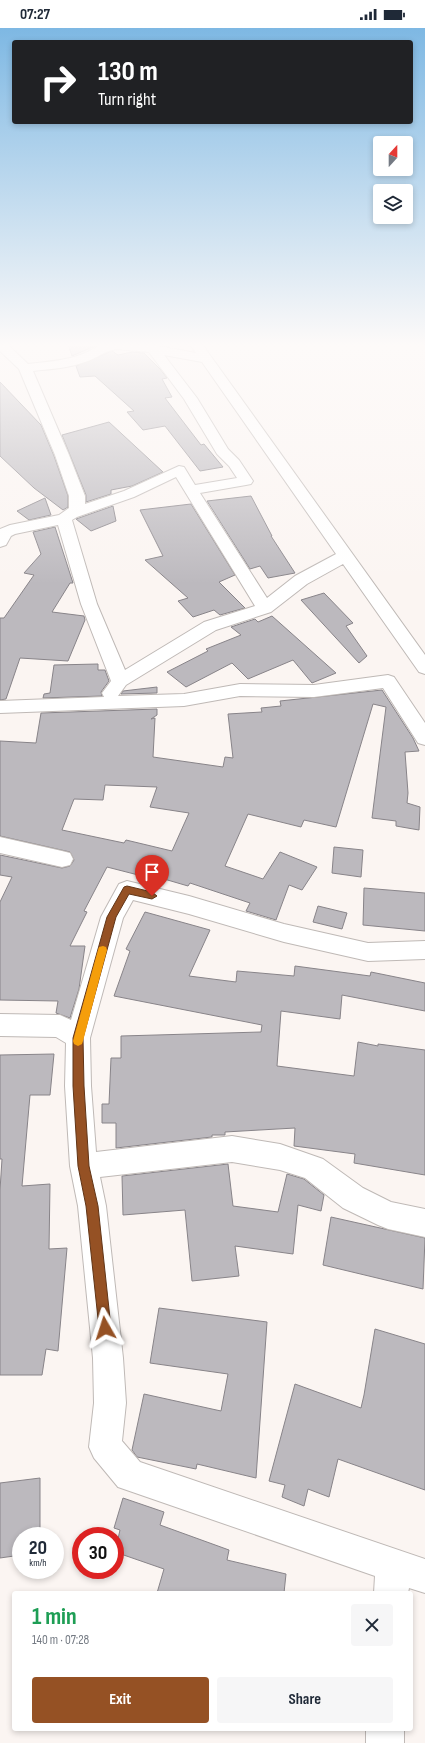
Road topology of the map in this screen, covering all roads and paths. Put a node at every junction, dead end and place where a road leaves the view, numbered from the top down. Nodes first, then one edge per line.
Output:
1 (49, 424) edge
2 (206, 424) edge
3 (252, 424) edge
4 (191, 490) junction
5 (70, 516) junction
6 (0, 542) edge
7 (344, 556) junction
8 (265, 608) junction
9 (425, 668) edge
10 (120, 681) junction
11 (103, 704) junction
12 (0, 707) edge
13 (425, 738) edge
14 (0, 845) edge
15 (62, 859) dead end
16 (425, 950) edge
17 (0, 1025) edge
18 (78, 1038) junction
19 (84, 1166) junction
20 (425, 1223) edge
21 (425, 1576) edge
22 (392, 1579) edge
23 (385, 1731) edge
24 (385, 1743) edge

1 - 5 street
2 - 4 street
3 - 7 street
4 - 5 street
4 - 8 street
5 - 6 street
5 - 10 street
7 - 8 street
7 - 9 street
8 - 10 street
10 - 11 street
11 - 12 street
11 - 13 street
14 - 15 street
16 - 18 street
17 - 18 street
18 - 19 street
19 - 20 street
19 - 22 street
21 - 22 street
23 - 24 street

